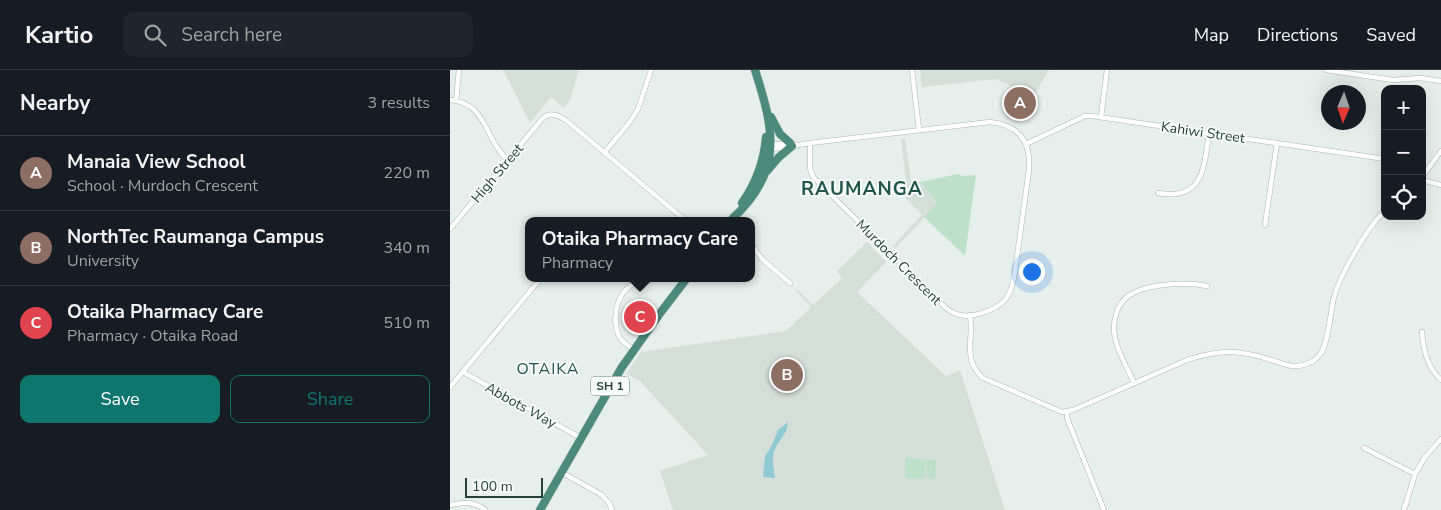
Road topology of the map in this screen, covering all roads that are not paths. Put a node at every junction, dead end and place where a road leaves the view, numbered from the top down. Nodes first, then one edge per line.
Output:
1 (459, 70) edge
2 (651, 70) edge
3 (751, 70) edge
4 (755, 70) edge
5 (912, 70) edge
6 (1107, 70) edge
7 (1326, 70) edge
8 (1441, 81) edge
9 (450, 100) edge
10 (456, 100) junction
11 (768, 111) junction
12 (1101, 116) junction
13 (919, 130) junction
14 (1209, 133) junction
15 (810, 143) junction
16 (1277, 143) junction
17 (1026, 144) junction
18 (794, 145) junction
19 (769, 146) junction
20 (1441, 152) edge
21 (604, 153) junction
22 (1381, 158) edge
23 (508, 160) junction
24 (765, 173) junction
25 (1425, 175) edge
26 (1426, 180) edge
27 (1441, 185) edge
28 (1158, 193) dead end
29 (1381, 215) edge
30 (681, 217) edge
31 (735, 217) edge
32 (736, 217) edge
33 (1265, 225) dead end
34 (450, 230) edge
35 (755, 249) edge
36 (538, 282) edge
37 (637, 282) edge
38 (684, 282) edge
39 (790, 283) dead end
40 (1207, 286) dead end
41 (970, 315) junction
42 (1422, 332) dead end
43 (634, 349) junction
44 (463, 372) junction
45 (1441, 380) edge
46 (1134, 383) junction
47 (450, 387) edge
48 (1067, 412) junction
49 (580, 438) junction
50 (1441, 439) edge
51 (1364, 448) dead end
52 (561, 472) junction
53 (1415, 474) junction
54 (450, 504) edge
55 (484, 510) edge
56 (540, 510) edge
57 (612, 510) edge
58 (1104, 510) edge
59 (1404, 510) edge

1 - 10 street
2 - 21 street
3 - 19 highway
4 - 11 highway
5 - 13 street
6 - 12 street
7 - 8 street
9 - 10 street
10 - 23 street
11 - 18 highway
11 - 19 highway
12 - 14 street, Kahiwi Street
12 - 17 street, Kahiwi Street
13 - 15 street
13 - 17 street
14 - 16 street, Kahiwi Street
14 - 28 street
15 - 18 street
15 - 41 street, Murdoch Crescent
16 - 22 street, Kahiwi Street
16 - 33 street
17 - 41 street
18 - 19 street
18 - 24 highway
19 - 24 highway
19 - 31 highway
20 - 25 street
21 - 23 street, High Street
21 - 30 street
23 - 34 street, High Street
24 - 32 highway
26 - 27 street
29 - 46 street
35 - 39 street
36 - 44 street
37 - 43 street
38 - 43 highway, SH 1
40 - 46 street
41 - 48 street
42 - 45 street
43 - 49 highway, SH 1
44 - 47 street
44 - 49 street, Abbots Way
46 - 48 street
48 - 58 street
49 - 52 highway, SH 1
50 - 53 street
51 - 53 street
52 - 56 highway, SH 1
52 - 57 street
53 - 59 street
54 - 55 street

